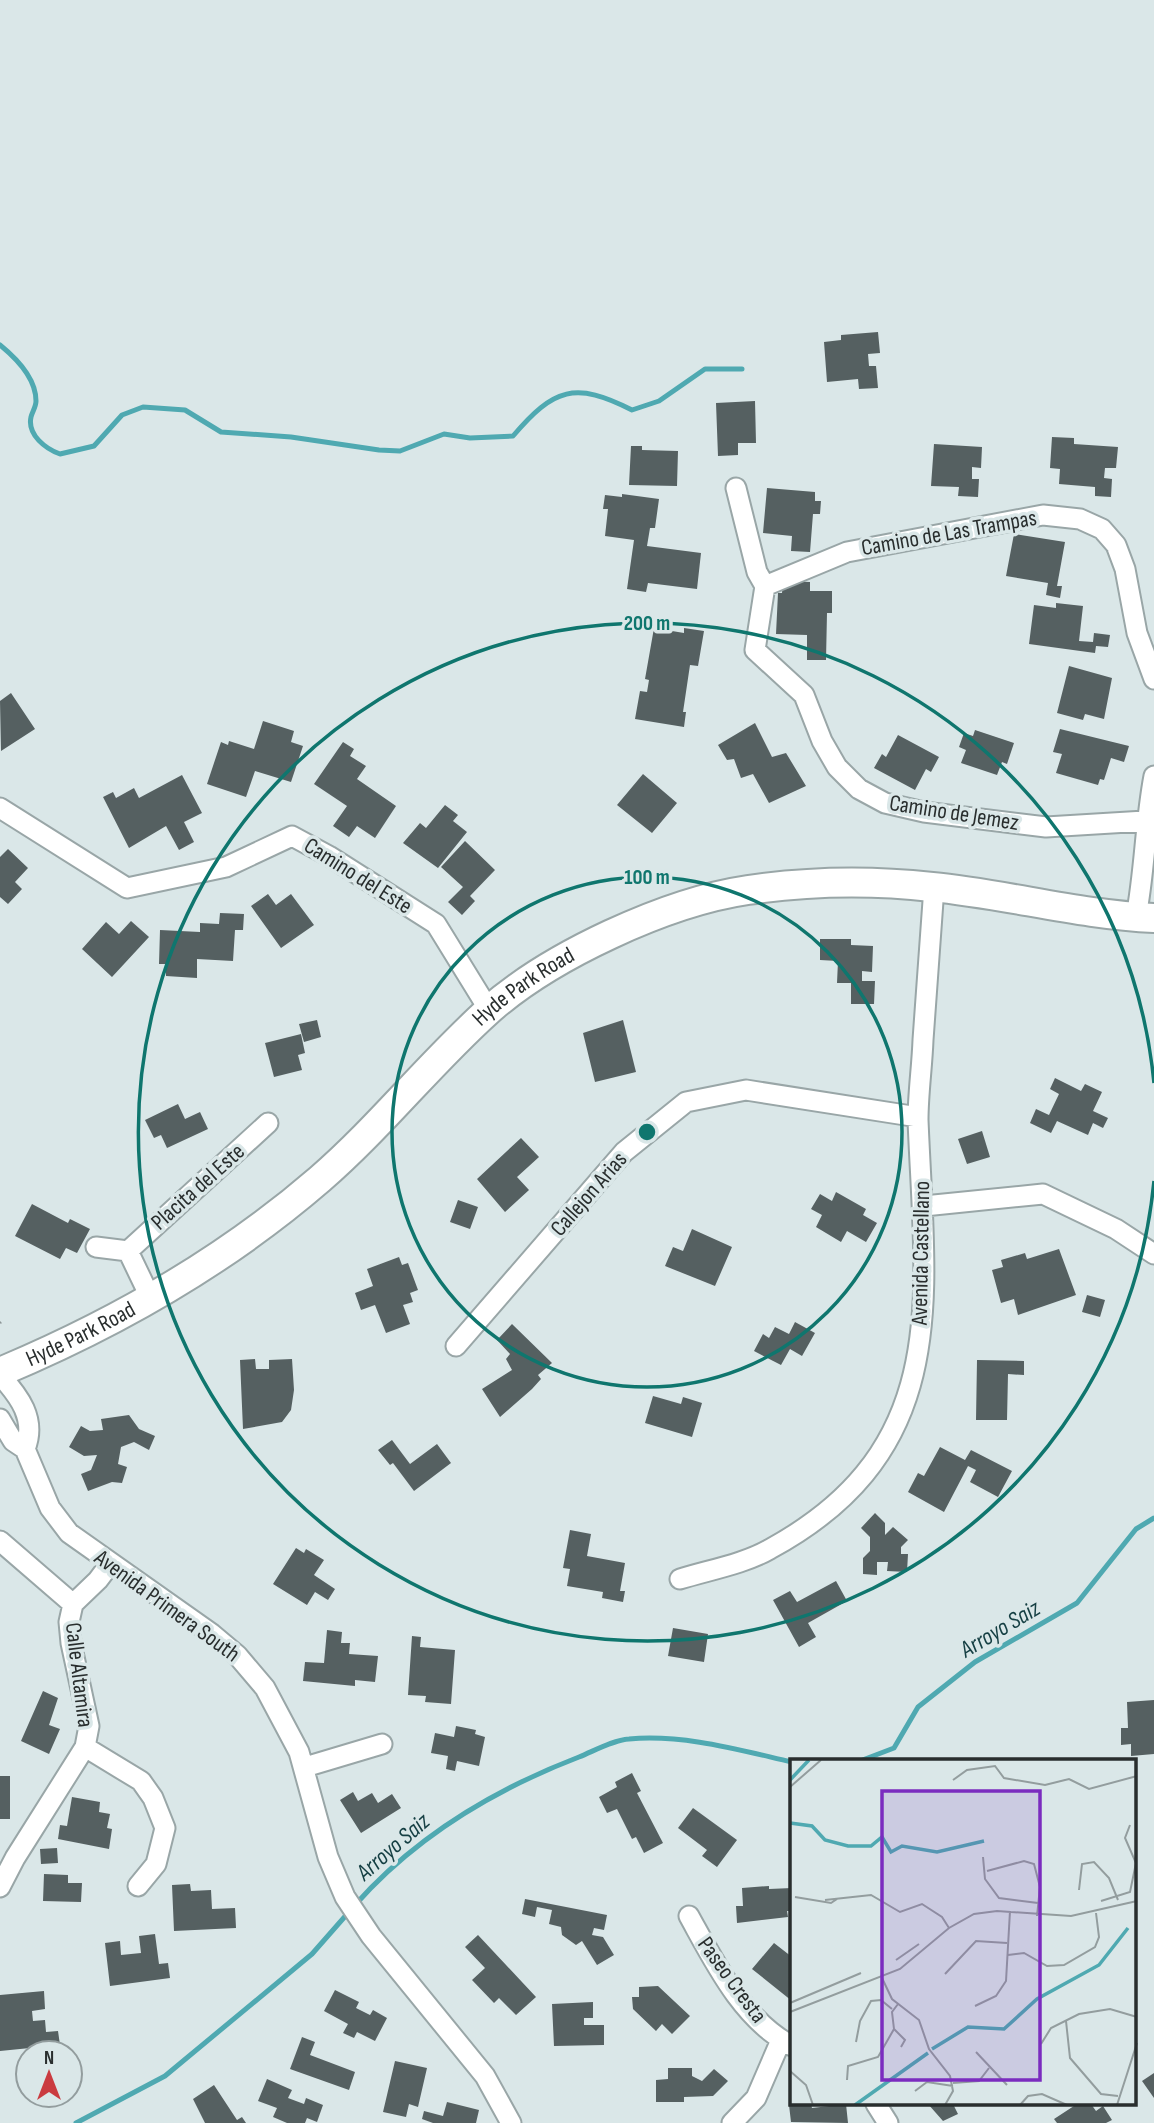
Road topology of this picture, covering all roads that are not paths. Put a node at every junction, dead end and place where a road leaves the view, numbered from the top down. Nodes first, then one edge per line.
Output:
1 (737, 488) dead end
2 (765, 586) junction
3 (1154, 679) edge
4 (1154, 776) edge
5 (0, 808) edge
6 (1145, 821) junction
7 (934, 887) junction
8 (1145, 918) edge
9 (489, 1010) junction
10 (918, 1117) junction
11 (268, 1123) dead end
12 (924, 1206) junction
13 (96, 1247) dead end
14 (128, 1251) junction
15 (1154, 1254) edge
16 (151, 1300) junction
17 (456, 1346) dead end
18 (0, 1374) edge
19 (0, 1419) edge
20 (25, 1449) junction
21 (0, 1541) edge
22 (110, 1563) junction
23 (680, 1579) dead end
24 (74, 1604) junction
25 (382, 1744) dead end
26 (85, 1747) junction
27 (304, 1767) junction
28 (138, 1886) dead end
29 (0, 1887) edge
30 (689, 1916) dead end
31 (786, 2043) edge
32 (877, 2106) edge
33 (511, 2123) edge
34 (732, 2123) edge
35 (888, 2123) edge

1 - 2 street, Camino de Jemez
2 - 3 street, Camino de Las Trampas
2 - 6 street, Camino de Jemez
4 - 6 street
5 - 9 street, Camino del Este
6 - 8 street
7 - 8 main road, Hyde Park Road
7 - 9 main road, Hyde Park Road
7 - 10 street, Avenida Castellano
9 - 16 main road, Hyde Park Road
10 - 12 street, Avenida Castellano
10 - 17 street, Callejon Arias
11 - 14 street, Placita del Este
12 - 15 street
12 - 23 street, Avenida Castellano
13 - 14 street
14 - 16 street
16 - 18 main road, Hyde Park Road
18 - 20 street, Avenida Primera South
19 - 20 street, Avenida Primera South
20 - 22 street, Avenida Primera South
21 - 24 street, Calle Altamira
22 - 24 street, Calle Altamira
22 - 27 street, Avenida Primera South
24 - 26 street, Calle Altamira
25 - 27 street
26 - 28 street, Calle Altamira
26 - 29 street, Calle Altamira
27 - 33 street, Avenida Primera South
30 - 31 street, Paseo Cresta
31 - 34 street, Paseo Cresta
32 - 35 street

